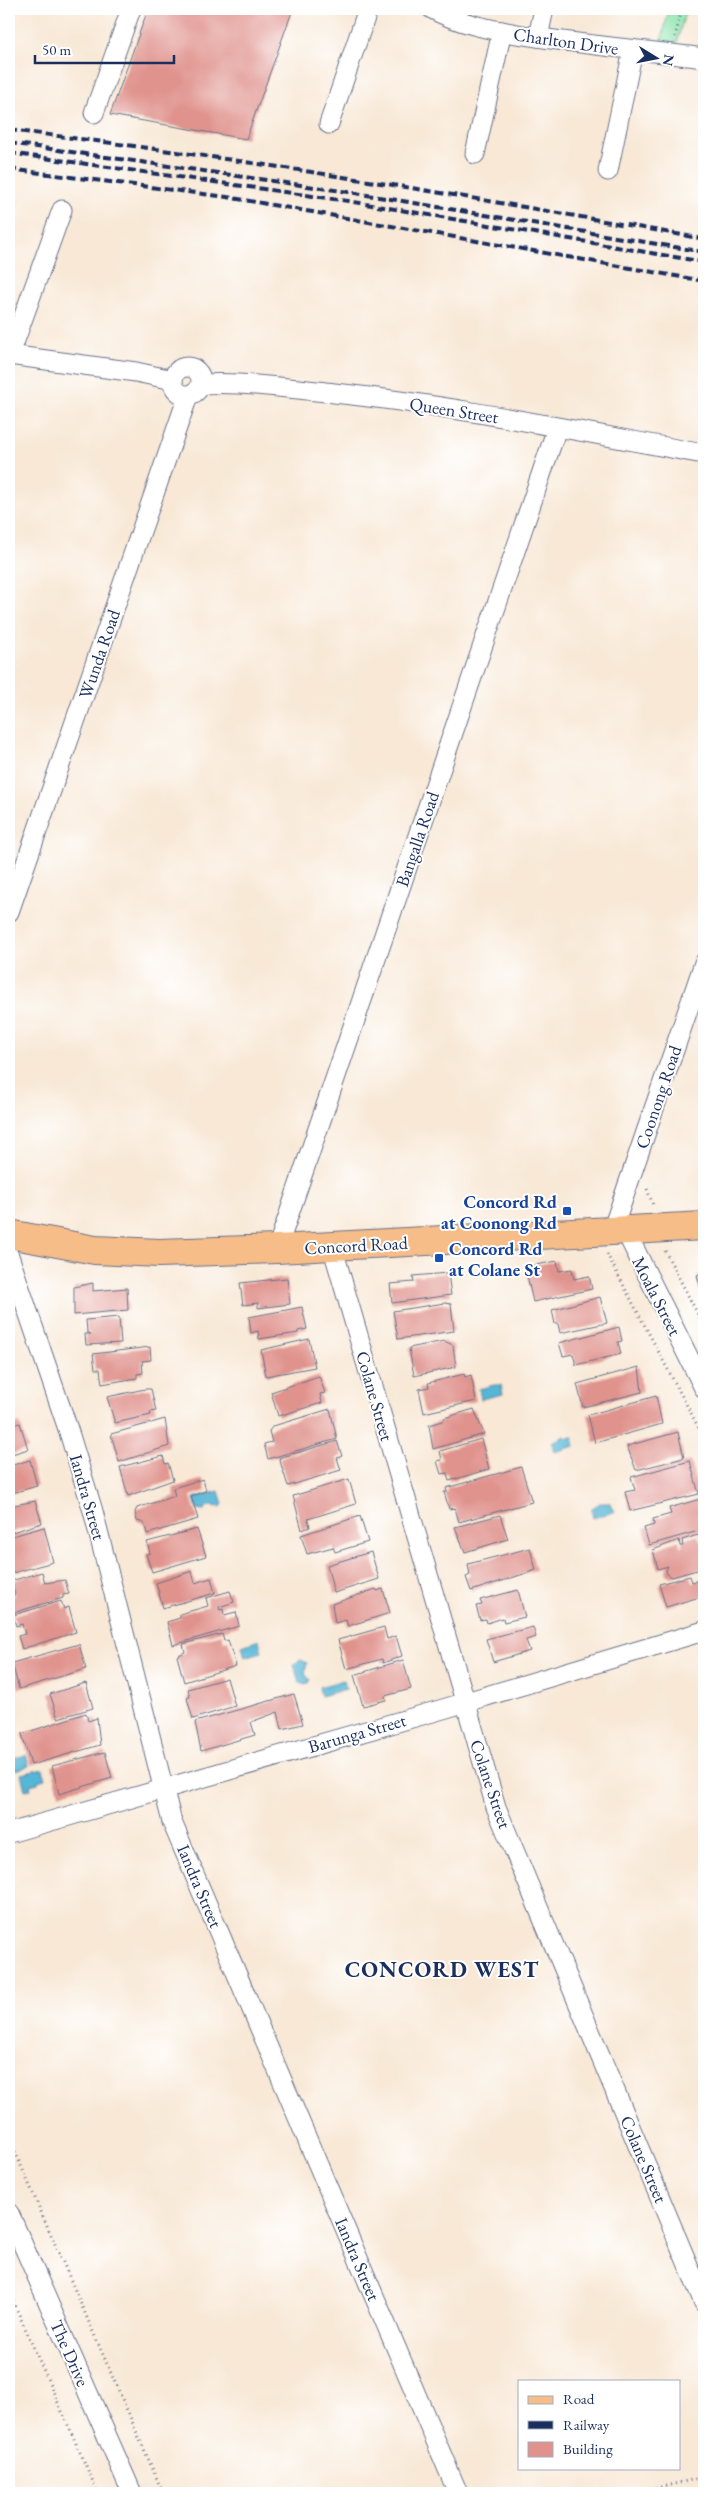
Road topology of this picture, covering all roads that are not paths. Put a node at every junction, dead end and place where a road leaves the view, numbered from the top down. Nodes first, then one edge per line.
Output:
1 (131, 9) edge
2 (368, 9) edge
3 (432, 9) edge
4 (544, 9) edge
5 (502, 31) junction
6 (538, 37) junction
7 (633, 50) junction
8 (704, 58) edge
9 (94, 113) dead end
10 (328, 124) dead end
11 (475, 154) dead end
12 (608, 172) dead end
13 (62, 210) dead end
14 (9, 356) edge
15 (173, 380) junction
16 (195, 390) junction
17 (557, 428) junction
18 (704, 454) edge
19 (9, 912) edge
20 (704, 964) edge
21 (704, 1226) edge
22 (9, 1234) edge
23 (615, 1238) junction
24 (332, 1246) junction
25 (277, 1249) junction
26 (9, 1256) edge
27 (704, 1388) edge
28 (704, 1631) edge
29 (465, 1702) junction
30 (164, 1789) junction
31 (9, 1833) edge
32 (9, 2213) edge
33 (704, 2303) edge
34 (132, 2493) edge
35 (458, 2493) edge

1 - 9 street
2 - 10 street
3 - 5 street, Charlton Drive
4 - 6 street
5 - 6 street, Charlton Drive
5 - 11 street
6 - 7 street, Charlton Drive
7 - 8 street, Charlton Drive
7 - 12 street
13 - 14 street
14 - 15 street
15 - 16 street
15 - 16 street
16 - 17 street, Queen Street
16 - 19 street, Wunda Road
17 - 18 street, Queen Street
17 - 25 street, Bangalla Road
20 - 23 street, Coonong Road
21 - 23 main road, Concord Road
22 - 25 main road, Concord Road
23 - 24 main road, Concord Road
23 - 27 street, Moala Street
24 - 25 main road, Concord Road
24 - 29 street, Colane Street
26 - 30 street, Iandra Street
28 - 29 street, Barunga Street
29 - 30 street, Barunga Street
29 - 33 street, Colane Street
30 - 31 street, Barunga Street
30 - 35 street, Iandra Street
32 - 34 street, The Drive

